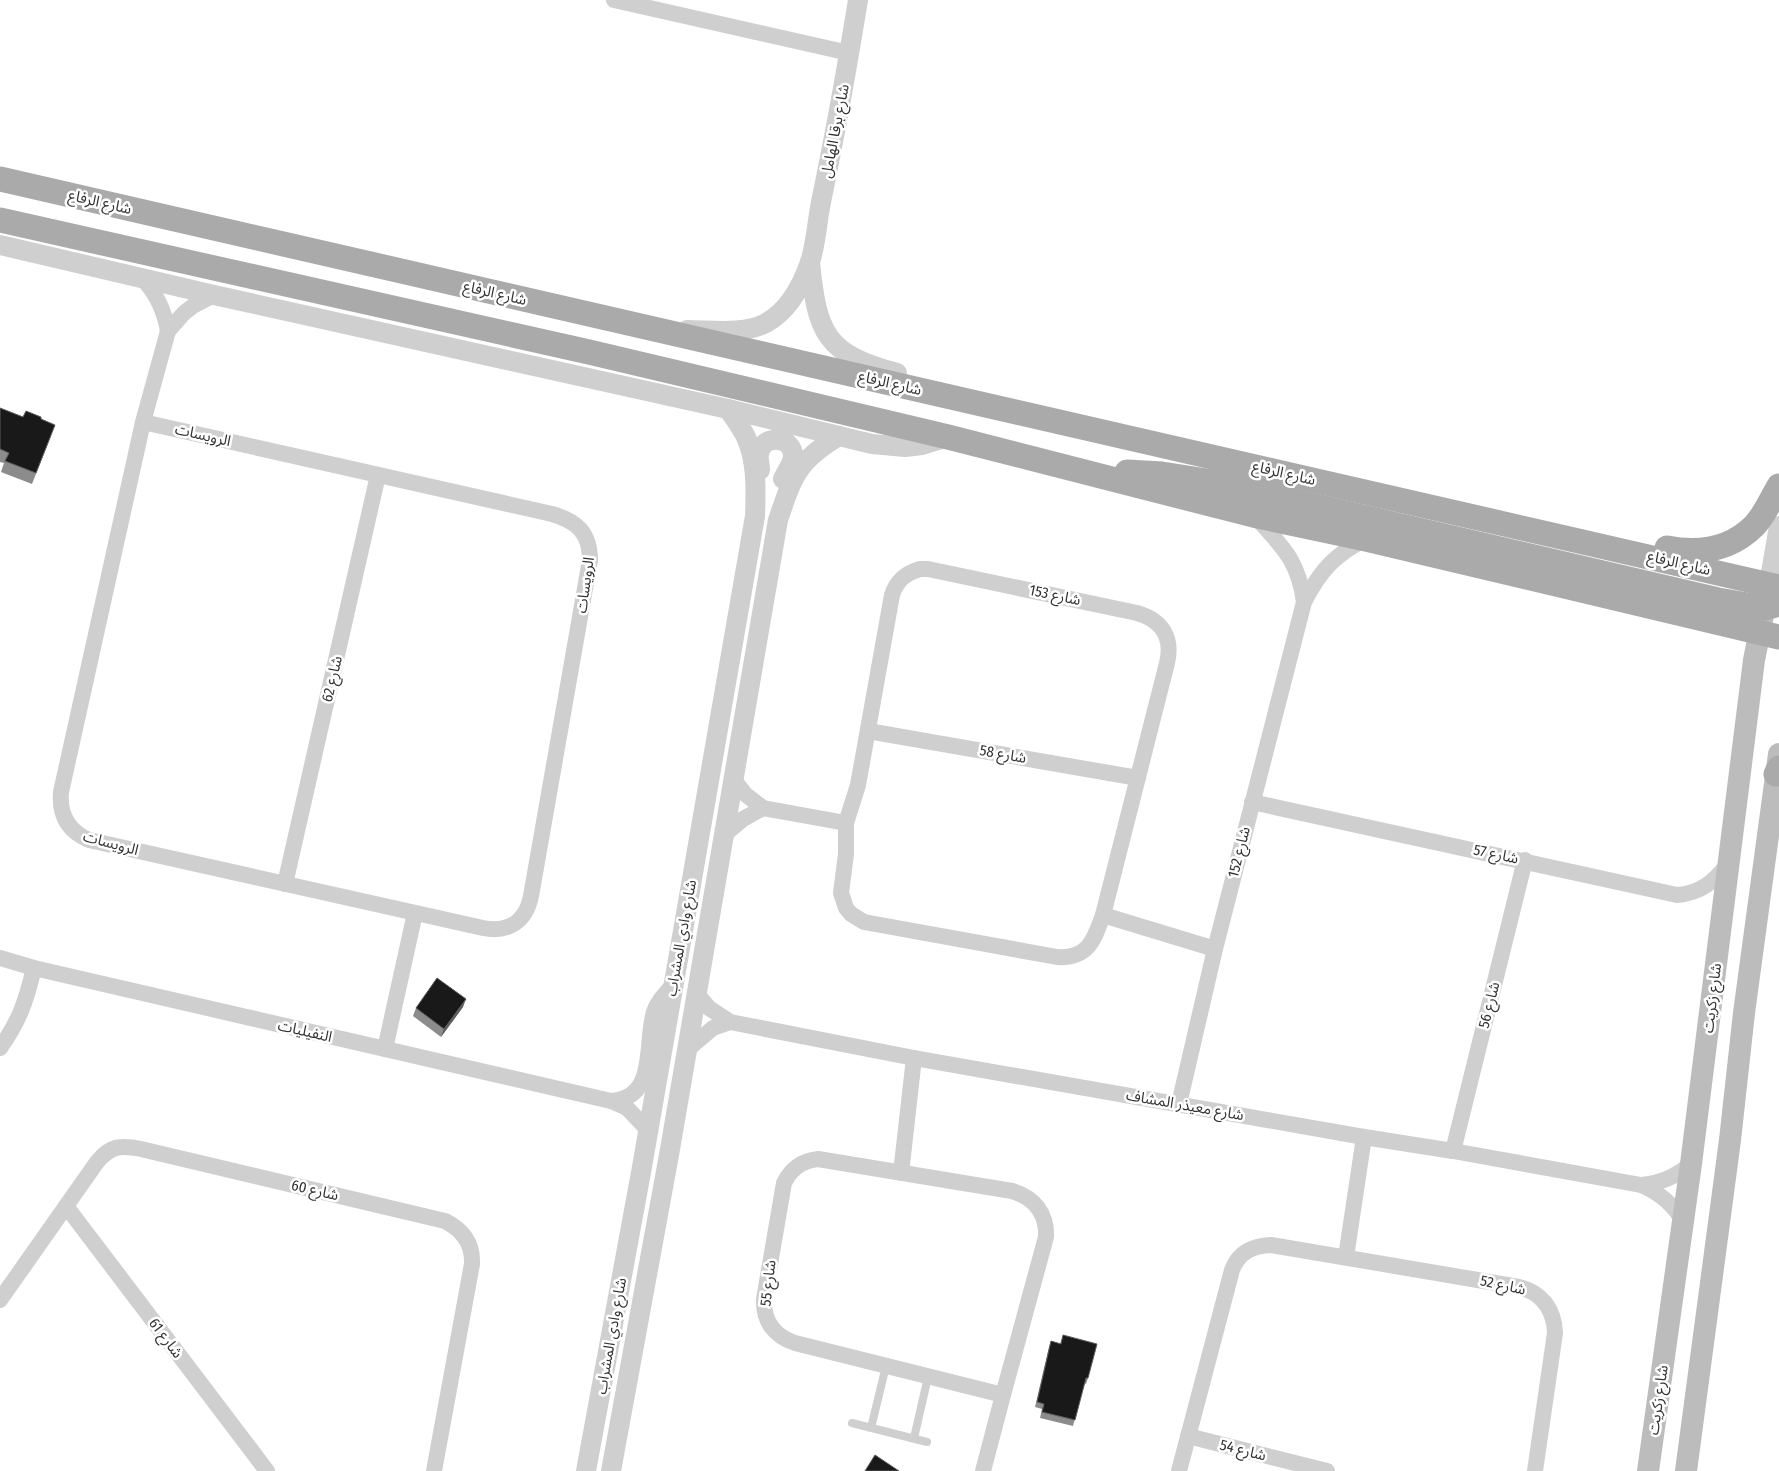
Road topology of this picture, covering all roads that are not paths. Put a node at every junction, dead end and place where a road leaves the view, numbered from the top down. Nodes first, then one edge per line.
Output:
1 (614, 0) edge
2 (858, 0) edge
3 (850, 53) junction
4 (0, 179) edge
5 (0, 220) edge
6 (0, 245) edge
7 (810, 262) junction
8 (143, 279) junction
9 (214, 295) junction
10 (656, 330) junction
11 (168, 331) junction
12 (967, 401) junction
13 (728, 409) junction
14 (143, 422) junction
15 (839, 436) junction
16 (948, 437) junction
17 (1084, 473) junction
18 (378, 475) junction
19 (1779, 486) edge
20 (1254, 515) junction
21 (755, 516) junction
22 (778, 520) junction
23 (1779, 526) edge
24 (1366, 539) junction
25 (1583, 541) junction
26 (1774, 600) edge
27 (1304, 602) junction
28 (1768, 642) edge
29 (868, 731) junction
30 (1778, 765) edge
31 (1138, 778) junction
32 (734, 780) junction
33 (1252, 802) junction
34 (763, 808) junction
35 (846, 823) junction
36 (725, 834) junction
37 (1525, 860) junction
38 (1729, 863) junction
39 (285, 884) junction
40 (415, 913) junction
41 (1103, 916) junction
42 (1215, 949) junction
43 (0, 958) edge
44 (34, 968) junction
45 (672, 986) junction
46 (697, 994) junction
47 (730, 1022) junction
48 (0, 1048) edge
49 (385, 1049) junction
50 (687, 1050) junction
51 (914, 1058) junction
52 (610, 1101) junction
53 (1179, 1104) junction
54 (648, 1130) junction
55 (1364, 1137) junction
56 (1453, 1150) junction
57 (1691, 1164) junction
58 (901, 1173) junction
59 (1641, 1185) junction
60 (66, 1206) junction
61 (1683, 1221) junction
62 (1346, 1257) junction
63 (0, 1300) edge
64 (886, 1366) junction
65 (928, 1377) junction
66 (1003, 1396) junction
67 (852, 1423) dead end
68 (871, 1428) junction
69 (1188, 1436) junction
70 (914, 1438) junction
71 (927, 1442) dead end
72 (267, 1471) edge
73 (434, 1471) edge
74 (586, 1471) edge
75 (611, 1471) edge
76 (983, 1471) edge
77 (1179, 1471) edge
78 (1327, 1471) edge
79 (1535, 1471) edge
80 (1648, 1471) edge
81 (1686, 1471) edge

1 - 3 street
2 - 3 street, شارع برقا الهامل
3 - 7 street, شارع برقا الهامل
4 - 10 main road, شارع الرفاع
5 - 16 main road
6 - 8 street
7 - 10 street, شارع برقا الهامل
7 - 12 street, شارع برقا الهامل
8 - 9 street
8 - 11 street
9 - 11 street, الرويسات
9 - 13 street
10 - 12 main road, شارع الرفاع
11 - 14 street, الرويسات
12 - 25 main road, شارع الرفاع
13 - 15 street
13 - 21 street, شارع وادي المشراب
14 - 18 street, الرويسات
14 - 39 street, الرويسات
15 - 16 street
15 - 22 street, شارع وادي المشراب
16 - 17 main road
17 - 20 main road
17 - 26 main road
18 - 39 street, شارع 62
18 - 40 street, الرويسات
19 - 25 main road
20 - 24 main road
20 - 27 street, شارع 152
21 - 22 street
21 - 45 street, شارع وادي المشراب
22 - 32 street, شارع وادي المشراب
23 - 26 street
24 - 27 street, شارع 152
24 - 28 main road
25 - 26 main road, شارع الرفاع
26 - 28 main road
27 - 33 street, شارع 152
28 - 38 main road, شارع زكريت
29 - 31 street, شارع 58
29 - 31 street, شارع 153
29 - 35 street, شارع 153
30 - 81 main road
31 - 41 street, شارع 153
32 - 34 street
32 - 36 street, شارع وادي المشراب
33 - 37 street, شارع 57
33 - 42 street, شارع 152
34 - 35 street
34 - 36 street
35 - 41 street, شارع 153
36 - 46 street, شارع وادي المشراب
37 - 38 street, شارع 57
37 - 56 street, شارع 56
38 - 57 main road, شارع زكريت
39 - 40 street, الرويسات
40 - 49 street
41 - 42 street
42 - 53 street, شارع 152
43 - 44 street, النفيليات
44 - 48 street
44 - 49 street, النفيليات
45 - 52 street
45 - 54 street, شارع وادي المشراب
46 - 47 street, شارع معيذر المشاف
46 - 50 street, شارع وادي المشراب
47 - 50 street
47 - 51 street, شارع معيذر المشاف
49 - 52 street, النفيليات
50 - 75 street, شارع وادي المشراب
51 - 53 street, شارع معيذر المشاف
51 - 58 street
52 - 54 street, النفيليات
53 - 55 street, شارع معيذر المشاف
54 - 74 street, شارع وادي المشراب
55 - 56 street, شارع معيذر المشاف
55 - 62 street
56 - 59 street, شارع معيذر المشاف
57 - 59 street, شارع معيذر المشاف
57 - 61 main road, شارع زكريت
58 - 64 street, شارع 55
58 - 66 street, شارع 55
59 - 61 street, شارع معيذر المشاف
60 - 63 street, شارع 60
60 - 72 street, شارع 61
60 - 73 street, شارع 60
61 - 80 main road, شارع زكريت
62 - 69 street, شارع 52
62 - 79 street, شارع 52
64 - 65 street, شارع 55
64 - 68 lane
65 - 66 street, شارع 55
65 - 70 lane
66 - 76 street, شارع 55
67 - 68 lane
68 - 70 lane
69 - 77 street, شارع 52
69 - 78 street, شارع 54
70 - 71 lane

